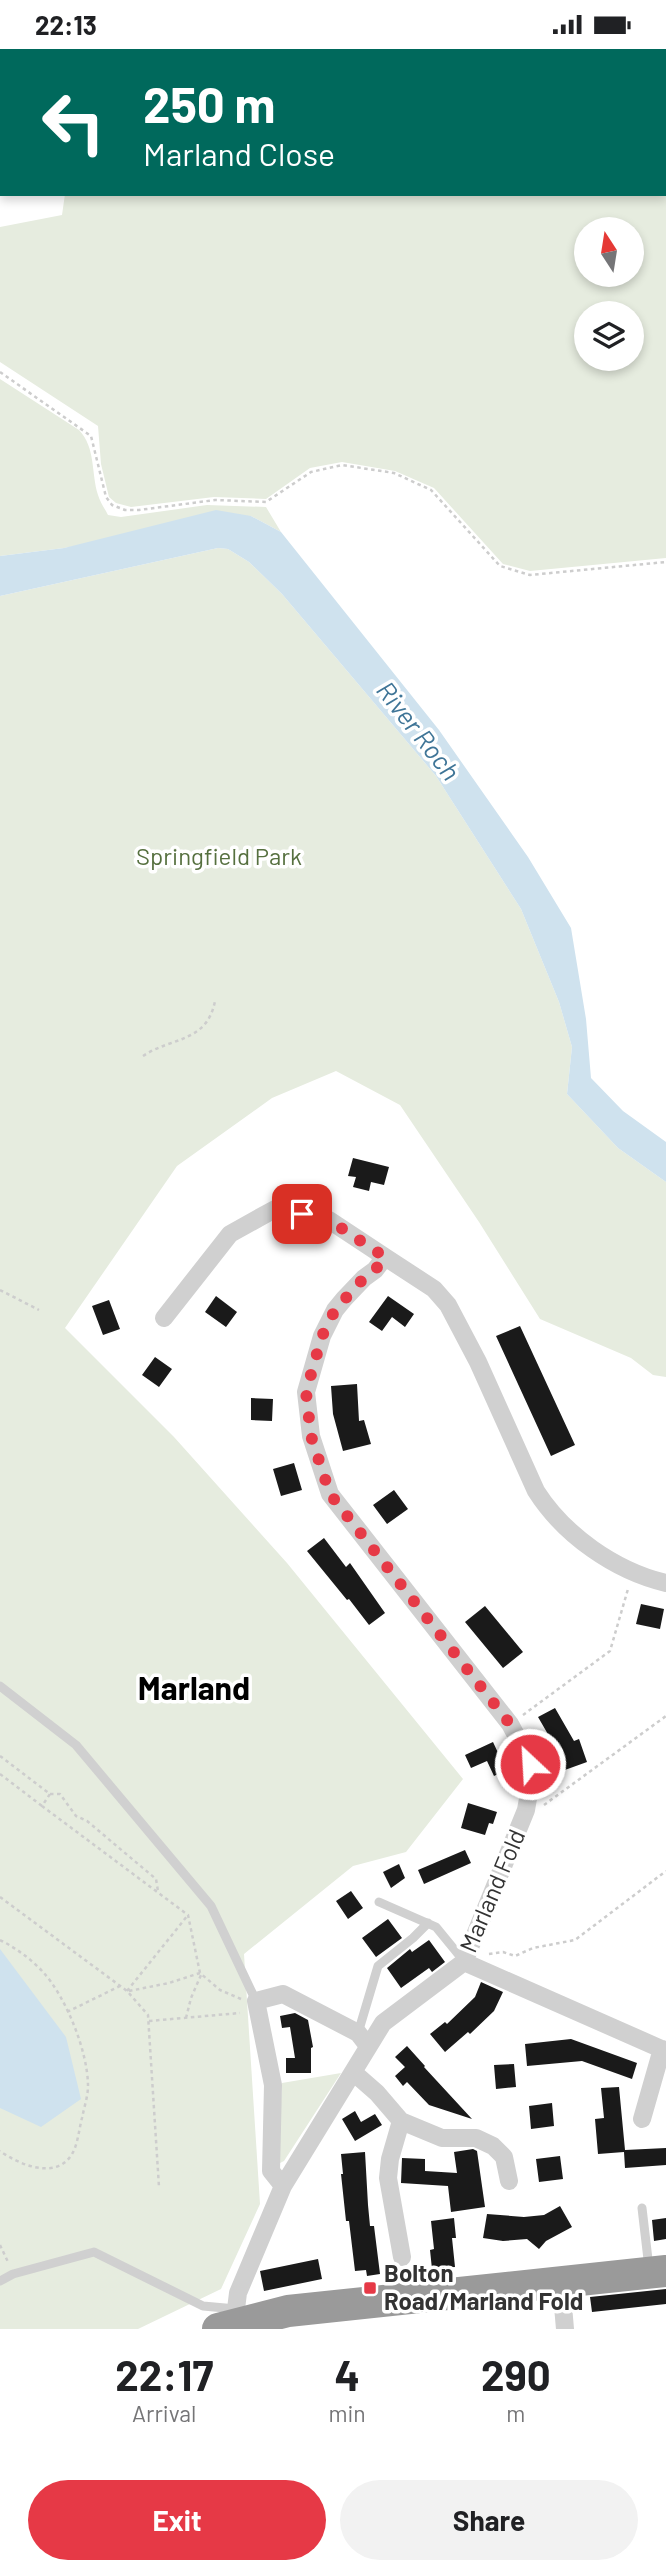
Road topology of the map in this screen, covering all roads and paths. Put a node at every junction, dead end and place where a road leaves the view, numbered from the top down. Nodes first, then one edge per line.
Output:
1 (0, 372) edge
2 (666, 562) edge
3 (215, 1000) dead end
4 (143, 1056) dead end
5 (385, 1257) junction
6 (0, 1290) edge
7 (39, 1310) dead end
8 (164, 1318) dead end
9 (633, 1573) junction
10 (666, 1583) edge
11 (0, 1686) edge
12 (666, 1716) edge
13 (510, 1724) junction
14 (0, 1756) edge
15 (0, 1774) edge
16 (50, 1794) junction
17 (42, 1806) junction
18 (526, 1810) junction
19 (666, 1871) edge
20 (158, 1893) junction
21 (0, 1897) edge
22 (379, 1902) dead end
23 (188, 1915) junction
24 (428, 1923) junction
25 (0, 1940) edge
26 (464, 1962) junction
27 (200, 1974) junction
28 (120, 1986) junction
29 (127, 1991) junction
30 (250, 1999) junction
31 (66, 2012) junction
32 (186, 2018) junction
33 (149, 2021) junction
34 (363, 2040) junction
35 (664, 2050) edge
36 (353, 2071) junction
37 (642, 2119) dead end
38 (401, 2121) junction
39 (0, 2151) edge
40 (510, 2169) dead end
41 (283, 2186) junction
42 (159, 2187) dead end
43 (642, 2209) dead end
44 (0, 2245) edge
45 (402, 2257) dead end
46 (658, 2272) edge
47 (13, 2274) junction
48 (0, 2281) edge
49 (561, 2283) junction
50 (230, 2323) edge
51 (565, 2329) edge

1 - 2 path
3 - 4 path
5 - 8 street
5 - 9 street
5 - 13 street, Marland Fold
6 - 7 path
9 - 10 street
9 - 13 path
11 - 30 lane
12 - 18 path
13 - 18 street, Marland Fold
14 - 16 path
15 - 17 path
16 - 17 path
16 - 20 path
17 - 20 path
18 - 26 street, Marland Fold
19 - 26 path
20 - 23 path
21 - 28 path
22 - 24 lane
23 - 27 path
23 - 29 path
24 - 26 lane
24 - 34 lane
25 - 31 path
26 - 34 street, Marland Fold
26 - 35 street
27 - 29 path
27 - 30 path
27 - 32 path
28 - 29 path
28 - 31 path
29 - 33 path
30 - 32 path
30 - 34 street
30 - 41 street
31 - 39 path
32 - 33 path
33 - 42 path
34 - 36 street, Marland Fold
35 - 37 street
36 - 38 street
36 - 41 street, Marland Fold
38 - 40 street
38 - 45 street
41 - 50 street, Marland Fold
43 - 46 lane
44 - 47 path
46 - 49 highway
47 - 48 lane
47 - 50 lane
49 - 50 highway
49 - 51 street

